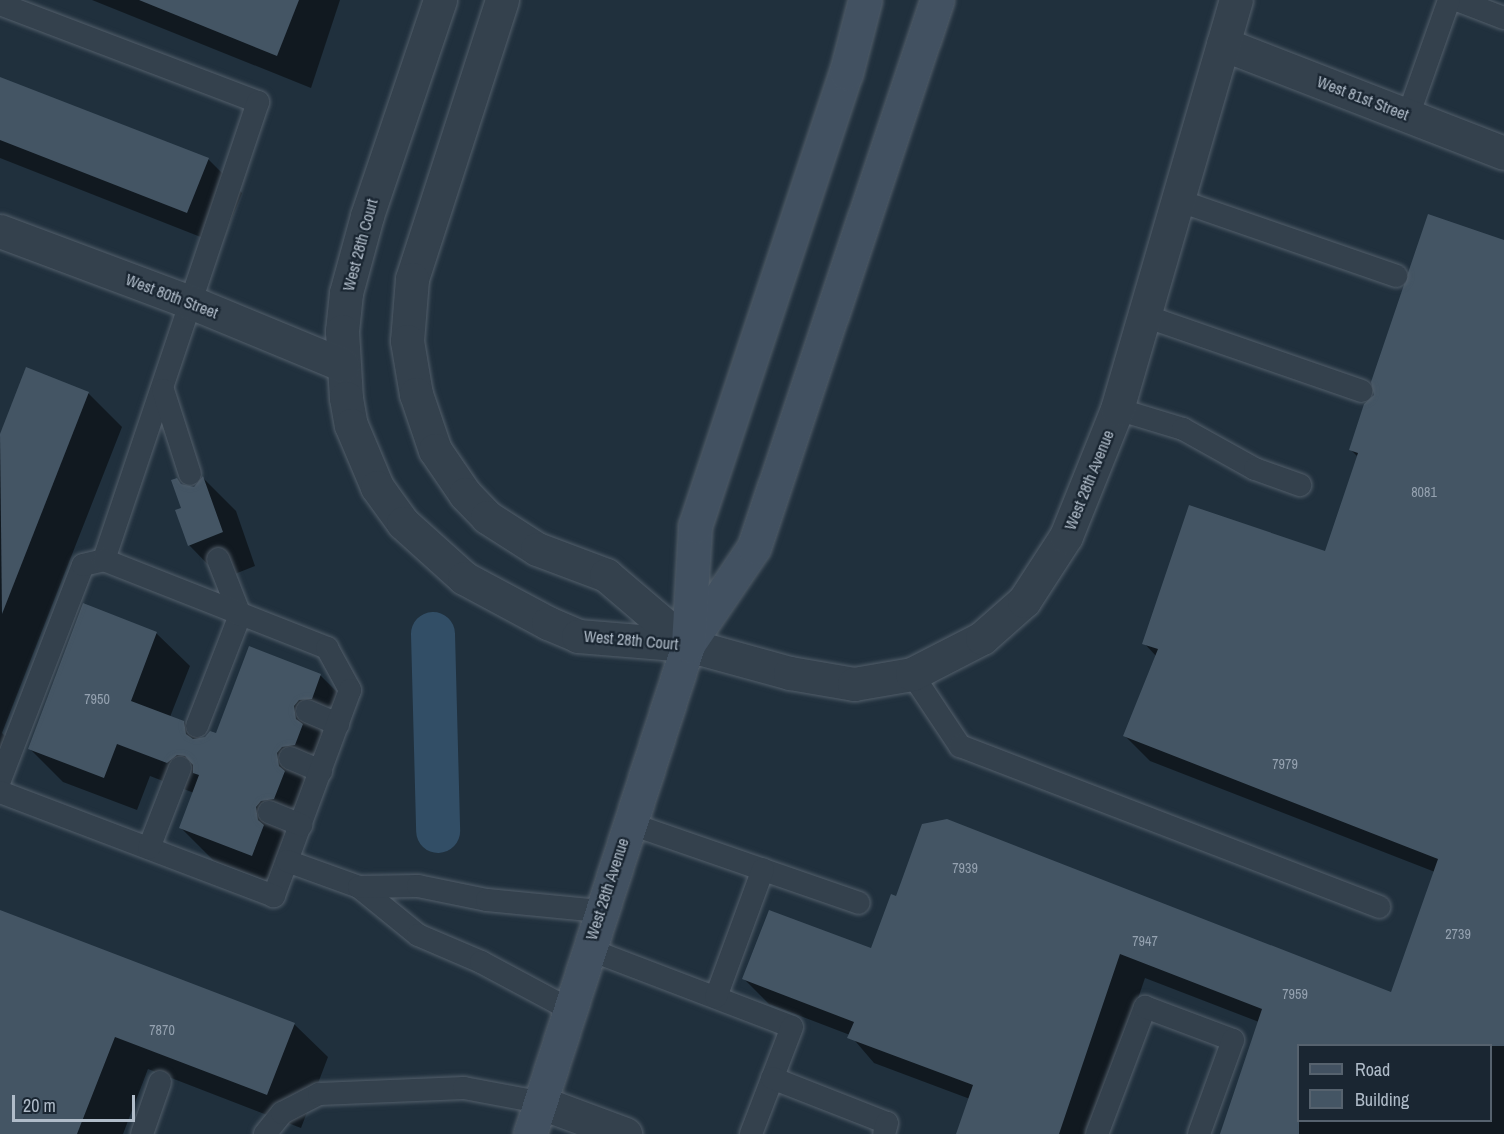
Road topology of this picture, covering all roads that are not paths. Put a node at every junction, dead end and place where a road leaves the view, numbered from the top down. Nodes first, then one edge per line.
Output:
1 (440, 0) edge
2 (502, 0) edge
3 (865, 0) edge
4 (937, 0) edge
5 (1236, 0) edge
6 (1449, 0) edge
7 (1456, 0) edge
8 (0, 4) edge
9 (1504, 18) edge
10 (1223, 44) junction
11 (1408, 116) junction
12 (1504, 153) edge
13 (1177, 200) junction
14 (1, 236) edge
15 (1396, 276) dead end
16 (193, 303) junction
17 (1145, 316) junction
18 (342, 365) junction
19 (163, 390) junction
20 (1361, 392) dead end
21 (1117, 409) junction
22 (190, 474) dead end
23 (1300, 485) dead end
24 (218, 559) dead end
25 (104, 560) junction
26 (240, 615) junction
27 (688, 645) junction
28 (912, 674) junction
29 (307, 711) dead end
30 (338, 724) junction
31 (204, 726) dead end
32 (290, 758) dead end
33 (321, 771) junction
34 (184, 776) dead end
35 (0, 780) edge
36 (0, 792) edge
37 (269, 812) dead end
38 (628, 823) junction
39 (301, 825) junction
40 (149, 848) junction
41 (287, 861) junction
42 (763, 869) junction
43 (359, 887) junction
44 (859, 903) dead end
45 (1379, 907) dead end
46 (599, 911) junction
47 (588, 948) junction
48 (716, 997) junction
49 (569, 1009) junction
50 (772, 1078) junction
51 (160, 1082) dead end
52 (539, 1102) junction
53 (142, 1134) edge
54 (264, 1134) edge
55 (530, 1134) edge
56 (625, 1134) edge
57 (751, 1134) edge
58 (884, 1134) edge
59 (1096, 1134) edge
60 (1199, 1134) edge

1 - 18 street, West 28th Court
2 - 27 street, West 28th Court
3 - 27 main road, West 28th Avenue
4 - 27 main road, West 28th Avenue
5 - 10 street, West 28th Avenue
6 - 11 lane
7 - 9 lane
8 - 16 lane
10 - 11 street, West 81st Street
10 - 13 street, West 28th Avenue
11 - 12 street, West 81st Street
13 - 15 lane
13 - 17 street, West 28th Avenue
14 - 16 street, West 80th Street
16 - 18 street, West 80th Street
16 - 19 lane
17 - 20 lane
17 - 21 street, West 28th Avenue
18 - 27 street, West 28th Court
19 - 22 lane
19 - 25 lane
21 - 23 lane
21 - 28 street, West 28th Avenue
24 - 26 lane
25 - 26 lane
25 - 35 lane
26 - 30 lane
26 - 31 lane
27 - 28 street, West 28th Avenue
27 - 38 main road, West 28th Avenue
28 - 45 lane
29 - 30 lane
30 - 33 lane
32 - 33 lane
33 - 39 lane
34 - 40 lane
36 - 40 lane
37 - 39 lane
38 - 42 lane
38 - 46 main road, West 28th Avenue
39 - 41 lane
40 - 41 lane
41 - 43 lane
42 - 44 lane
42 - 48 lane
43 - 46 lane
43 - 49 lane
46 - 47 main road, West 28th Avenue
47 - 48 lane
47 - 49 main road, West 28th Avenue
48 - 50 lane
49 - 52 main road, West 28th Avenue
50 - 57 lane
50 - 58 lane
51 - 53 lane
52 - 54 lane
52 - 55 main road, West 28th Avenue
52 - 56 street
59 - 60 lane

